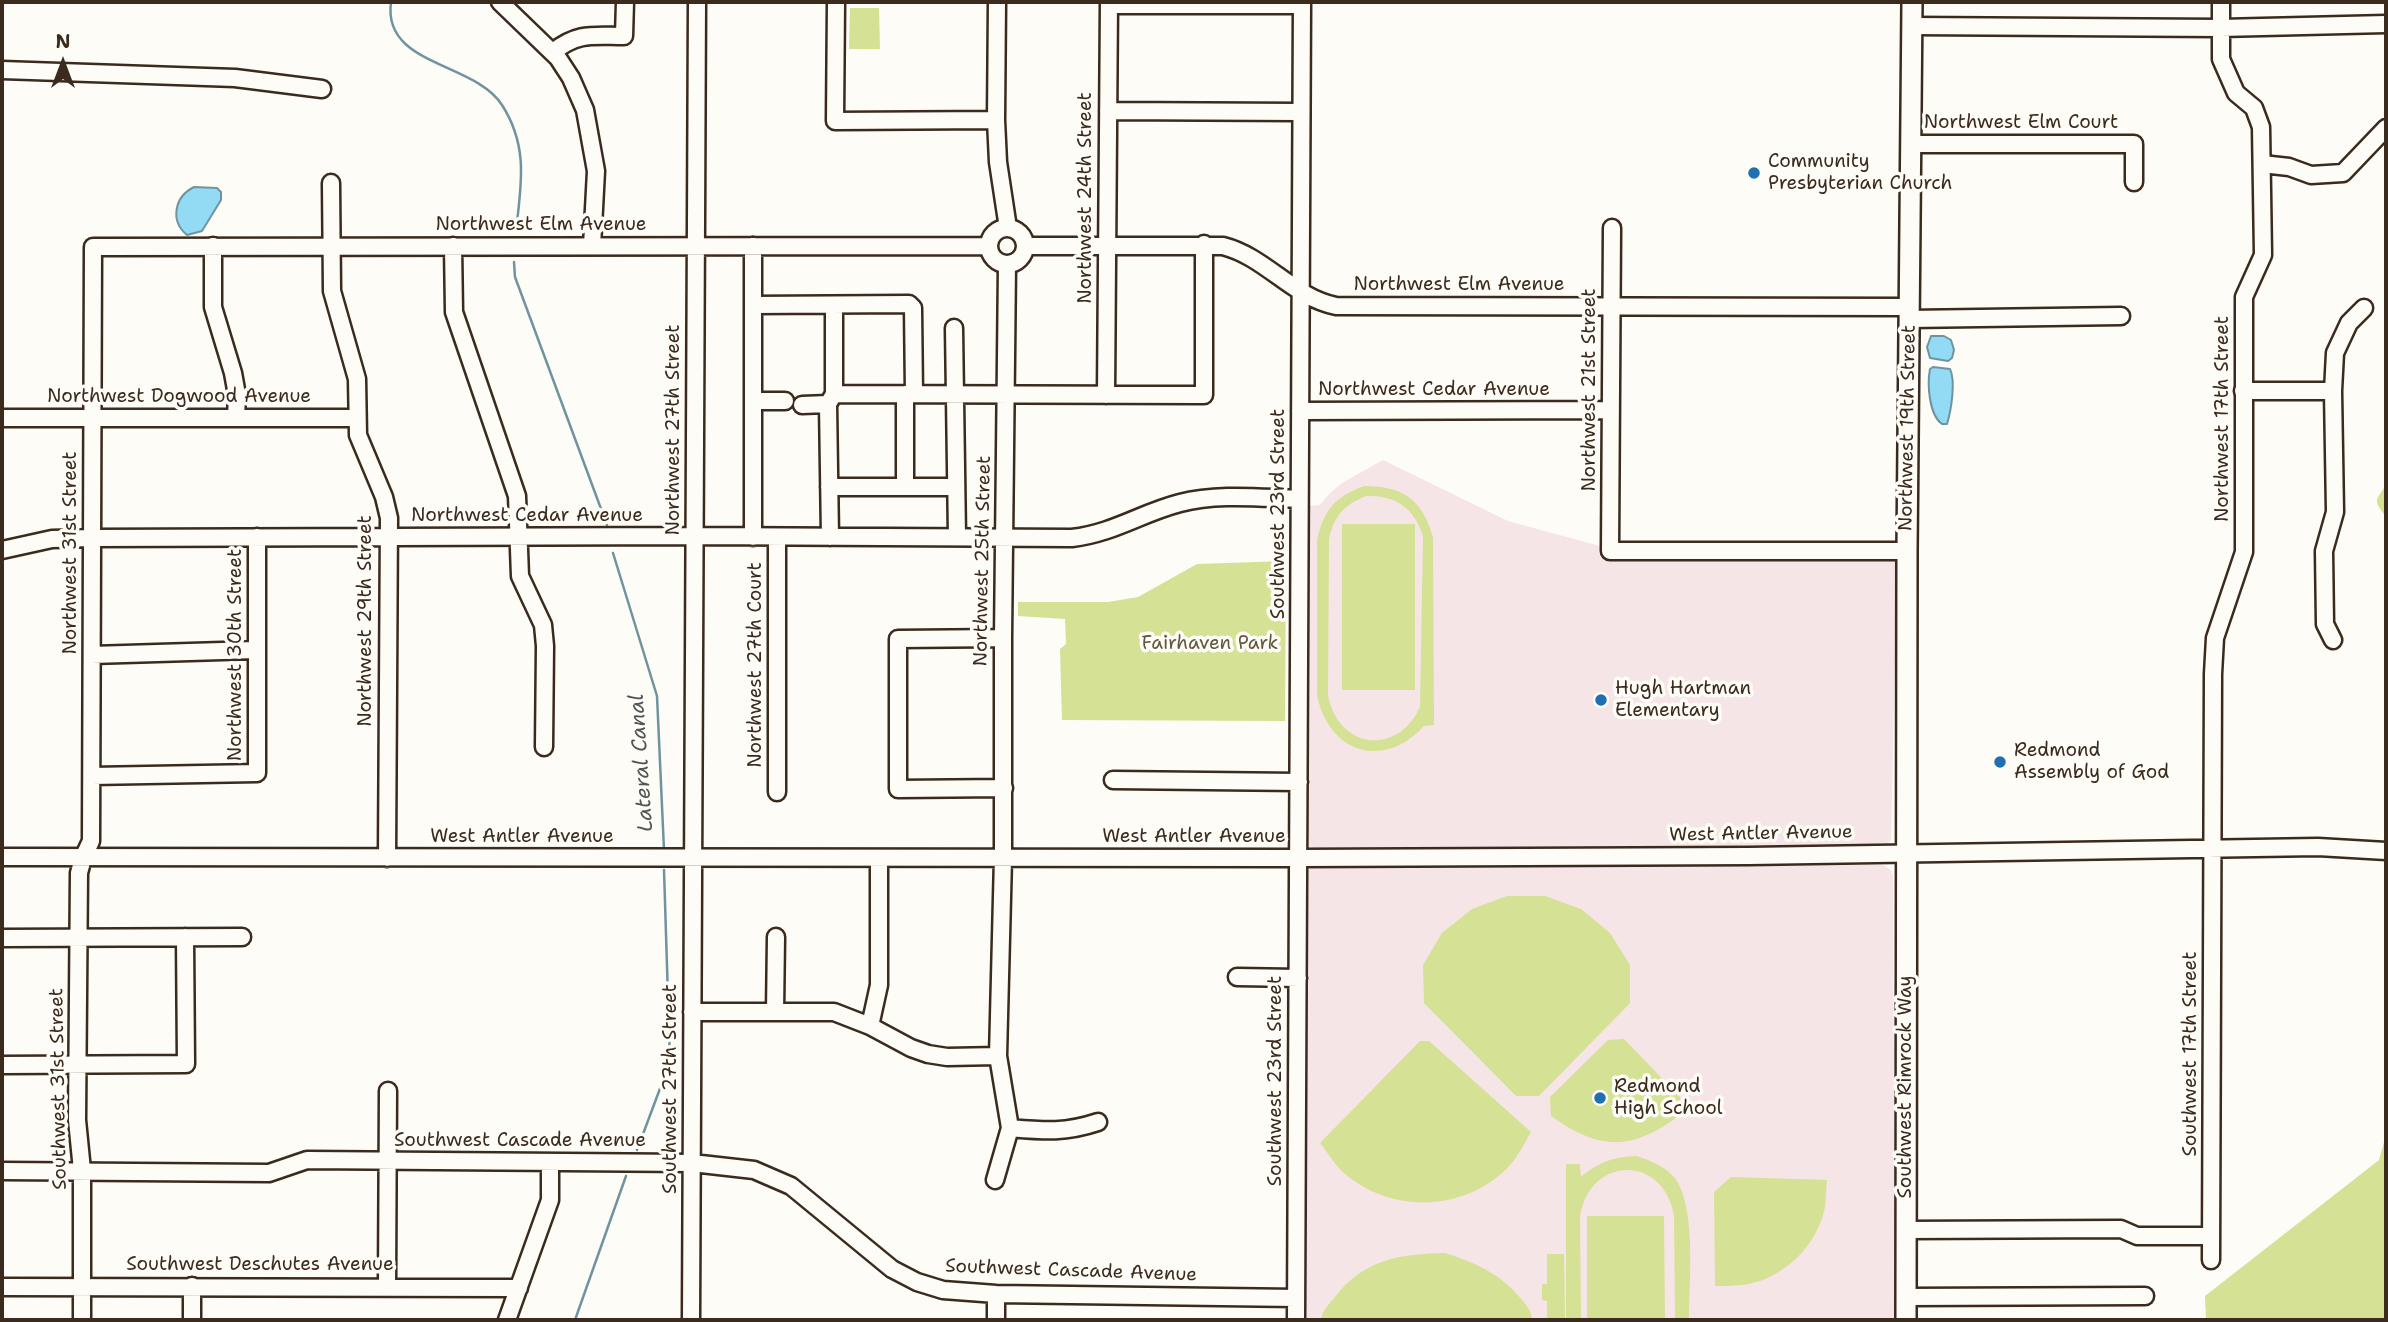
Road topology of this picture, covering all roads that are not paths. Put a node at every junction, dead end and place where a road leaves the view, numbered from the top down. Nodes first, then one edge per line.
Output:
1 (500, 2) edge
2 (625, 2) edge
3 (697, 2) edge
4 (836, 2) edge
5 (997, 2) edge
6 (1912, 2) edge
7 (2221, 2) edge
8 (1109, 3) edge
9 (1302, 3) edge
10 (2386, 24) edge
11 (1912, 26) junction
12 (2221, 28) junction
13 (552, 52) junction
14 (2, 70) edge
15 (322, 89) dead end
16 (1108, 111) junction
17 (1300, 112) junction
18 (996, 120) junction
19 (2386, 128) edge
20 (1913, 144) junction
21 (2262, 164) junction
22 (2134, 182) dead end
23 (331, 183) dead end
24 (1008, 228) junction
25 (1612, 228) dead end
26 (1204, 244) junction
27 (1107, 245) junction
28 (213, 246) junction
29 (333, 246) junction
30 (453, 246) junction
31 (592, 246) junction
32 (696, 246) junction
33 (753, 246) junction
34 (988, 246) junction
35 (1025, 246) junction
36 (93, 247) joint
37 (1007, 265) junction
38 (1301, 293) junction
39 (753, 305) junction
40 (834, 305) junction
41 (1611, 307) junction
42 (2364, 307) dead end
43 (1909, 313) junction
44 (2121, 316) dead end
45 (954, 328) dead end
46 (2243, 391) junction
47 (2333, 391) junction
48 (910, 394) junction
49 (954, 394) junction
50 (1006, 394) junction
51 (1106, 394) junction
52 (831, 399) junction
53 (753, 401) junction
54 (785, 401) dead end
55 (802, 405) dead end
56 (1611, 410) junction
57 (1300, 411) junction
58 (2, 418) edge
59 (236, 418) junction
60 (356, 418) junction
61 (93, 419) junction
62 (829, 487) junction
63 (905, 487) junction
64 (956, 487) junction
65 (1300, 499) junction
66 (695, 536) junction
67 (257, 537) junction
68 (518, 537) junction
69 (753, 537) junction
70 (777, 537) junction
71 (830, 537) junction
72 (957, 537) junction
73 (1004, 537) junction
74 (92, 538) junction
75 (389, 538) junction
76 (2, 550) edge
77 (1907, 551) junction
78 (1003, 638) junction
79 (2333, 640) dead end
80 (255, 650) junction
81 (92, 655) junction
82 (544, 747) dead end
83 (92, 776) junction
84 (1113, 780) dead end
85 (1300, 782) junction
86 (1004, 788) junction
87 (777, 792) dead end
88 (2213, 849) junction
89 (2386, 851) edge
90 (1906, 853) junction
91 (2, 857) edge
92 (83, 858) junction
93 (387, 858) junction
94 (693, 858) junction
95 (879, 858) junction
96 (1003, 858) junction
97 (1300, 858) junction
98 (79, 937) junction
99 (185, 937) junction
100 (242, 937) dead end
101 (776, 937) dead end
102 (2, 938) edge
103 (1237, 977) dead end
104 (1298, 978) junction
105 (692, 1012) junction
106 (775, 1012) junction
107 (870, 1026) junction
108 (998, 1056) junction
109 (2, 1065) edge
110 (78, 1065) junction
111 (388, 1091) dead end
112 (1098, 1122) dead end
113 (1010, 1128) junction
114 (387, 1161) junction
115 (550, 1163) junction
116 (692, 1163) junction
117 (82, 1170) junction
118 (2, 1171) edge
119 (995, 1180) dead end
120 (1906, 1230) junction
121 (2211, 1236) junction
122 (2211, 1260) dead end
123 (81, 1286) junction
124 (192, 1286) junction
125 (387, 1286) junction
126 (2, 1287) edge
127 (519, 1288) junction
128 (996, 1294) junction
129 (2145, 1296) dead end
130 (1907, 1297) junction
131 (1296, 1298) junction
132 (82, 1320) edge
133 (192, 1320) edge
134 (507, 1320) edge
135 (691, 1320) edge
136 (996, 1320) edge
137 (1296, 1320) edge
138 (1906, 1320) edge

1 - 13 street
2 - 13 street
3 - 32 street, Northwest 27th Street
4 - 18 street
5 - 18 street
6 - 11 main road, Northwest 19th Street
7 - 12 street, Northwest 17th Street
8 - 9 street
8 - 16 street, Northwest 24th Street
9 - 17 street, Southwest 23rd Street
10 - 12 street
11 - 12 street
11 - 20 main road, Northwest 19th Street
12 - 21 street, Northwest 17th Street
13 - 31 street
14 - 15 street
16 - 17 street
16 - 27 street, Northwest 24th Street
17 - 38 street, Southwest 23rd Street
18 - 24 street
19 - 21 street
20 - 22 street, Northwest Elm Court
20 - 43 main road, Northwest 19th Street
21 - 46 street, Northwest 17th Street
23 - 29 street, Northwest 29th Street
24 - 34 street
24 - 35 street
25 - 41 street, Northwest 21st Street
26 - 27 street, Northwest Elm Avenue
26 - 38 street, Northwest Elm Avenue
26 - 51 street
27 - 35 street, Northwest Elm Avenue
27 - 51 street, Northwest 24th Street
28 - 29 street, Northwest Elm Avenue
28 - 36 street, Northwest Elm Avenue
28 - 59 street
29 - 30 street, Northwest Elm Avenue
29 - 60 street, Northwest 29th Street
30 - 31 street, Northwest Elm Avenue
30 - 68 street
31 - 32 street, Northwest Elm Avenue
32 - 33 street, Northwest Elm Avenue
32 - 66 street, Northwest 27th Street
33 - 34 street, Northwest Elm Avenue
33 - 39 street
34 - 37 street
35 - 37 street
36 - 61 street, Northwest 31st Street
37 - 50 street, Northwest 25th Street
38 - 41 street, Northwest Elm Avenue
38 - 57 street, Southwest 23rd Street
39 - 40 street
39 - 53 street
40 - 48 street
40 - 52 street
41 - 43 street, Northwest Elm Avenue
41 - 56 street, Northwest 21st Street
42 - 47 street
43 - 44 street, Northwest Elm Avenue
43 - 77 main road, Northwest 19th Street
45 - 49 street
46 - 47 street
46 - 88 street, Northwest 17th Street
47 - 79 street
48 - 49 street
48 - 52 street
48 - 63 street
49 - 50 street
49 - 64 street
50 - 51 street
50 - 73 street, Northwest 25th Street
52 - 55 street
52 - 62 street
53 - 54 street
53 - 69 street
56 - 57 street, Northwest Cedar Avenue
56 - 77 street, Northwest 21st Street
57 - 65 street, Southwest 23rd Street
58 - 61 street, Northwest Dogwood Avenue
59 - 60 street, Northwest Dogwood Avenue
59 - 61 street, Northwest Dogwood Avenue
60 - 75 street, Northwest 29th Street
61 - 74 street, Northwest 31st Street
62 - 63 street
62 - 71 street
63 - 64 street
64 - 72 street
65 - 73 street, Northwest Cedar Avenue
65 - 85 street, Southwest 23rd Street
66 - 68 street, Northwest Cedar Avenue
66 - 69 street, Northwest Cedar Avenue
66 - 94 street, Northwest 27th Street
67 - 74 street, Northwest Cedar Avenue
67 - 75 street, Northwest Cedar Avenue
67 - 80 street, Northwest 30th Street
68 - 75 street, Northwest Cedar Avenue
68 - 82 street
69 - 70 street, Northwest Cedar Avenue
70 - 71 street, Northwest Cedar Avenue
70 - 87 street, Northwest 27th Court
71 - 72 street, Northwest Cedar Avenue
72 - 73 street, Northwest Cedar Avenue
73 - 78 street, Northwest 25th Street
74 - 76 street, Northwest Cedar Avenue
74 - 81 street, Northwest 31st Street
75 - 93 street, Northwest 29th Street
77 - 90 main road, Northwest 19th Street
78 - 86 street, Northwest 25th Street
78 - 86 street
80 - 81 street
80 - 83 street, Northwest 30th Street
81 - 83 street, Northwest 31st Street
83 - 92 street, Northwest 31st Street
84 - 85 street
85 - 97 street, Southwest 23rd Street
86 - 96 street, Northwest 25th Street
88 - 89 street, West Antler Avenue
88 - 90 street, West Antler Avenue
88 - 121 street, Southwest 17th Street
90 - 97 street, West Antler Avenue
90 - 120 main road, Southwest Rimrock Way
91 - 92 street, West Antler Avenue
92 - 93 street, West Antler Avenue
92 - 98 street, Southwest 31st Street
93 - 94 street, West Antler Avenue
94 - 95 street, West Antler Avenue
94 - 105 street, Southwest 27th Street
95 - 96 street, West Antler Avenue
95 - 107 street
96 - 97 street, West Antler Avenue
96 - 108 street, Northwest 25th Street
97 - 104 street, Southwest 23rd Street
98 - 99 street
98 - 102 street
98 - 110 street, Southwest 31st Street
99 - 100 street
99 - 110 street
101 - 106 street
103 - 104 street
104 - 131 street, Southwest 23rd Street
105 - 106 street
105 - 116 street, Southwest 27th Street
106 - 107 street
107 - 108 street
108 - 113 street, Northwest 25th Street
109 - 110 street
110 - 117 street, Southwest 31st Street
111 - 114 street
112 - 113 street
113 - 119 street
114 - 115 street, Southwest Cascade Avenue
114 - 117 street, Southwest Cascade Avenue
114 - 125 street
115 - 116 street, Southwest Cascade Avenue
115 - 127 street
116 - 128 street, Southwest Cascade Avenue
116 - 135 street, Southwest 27th Street
117 - 118 street, Southwest Cascade Avenue
117 - 123 street, Southwest 31st Street
120 - 121 street
120 - 130 main road, Southwest Rimrock Way
121 - 122 street, Southwest 17th Street
123 - 124 street, Southwest Deschutes Avenue
123 - 126 street, Southwest Deschutes Avenue
123 - 132 street, Southwest 31st Street
124 - 125 street, Southwest Deschutes Avenue
124 - 133 street
125 - 127 street, Southwest Deschutes Avenue
127 - 134 street
128 - 131 street, Southwest Cascade Avenue
128 - 136 street
129 - 130 street
130 - 138 main road, Southwest Rimrock Way
131 - 137 street, Southwest 23rd Street

